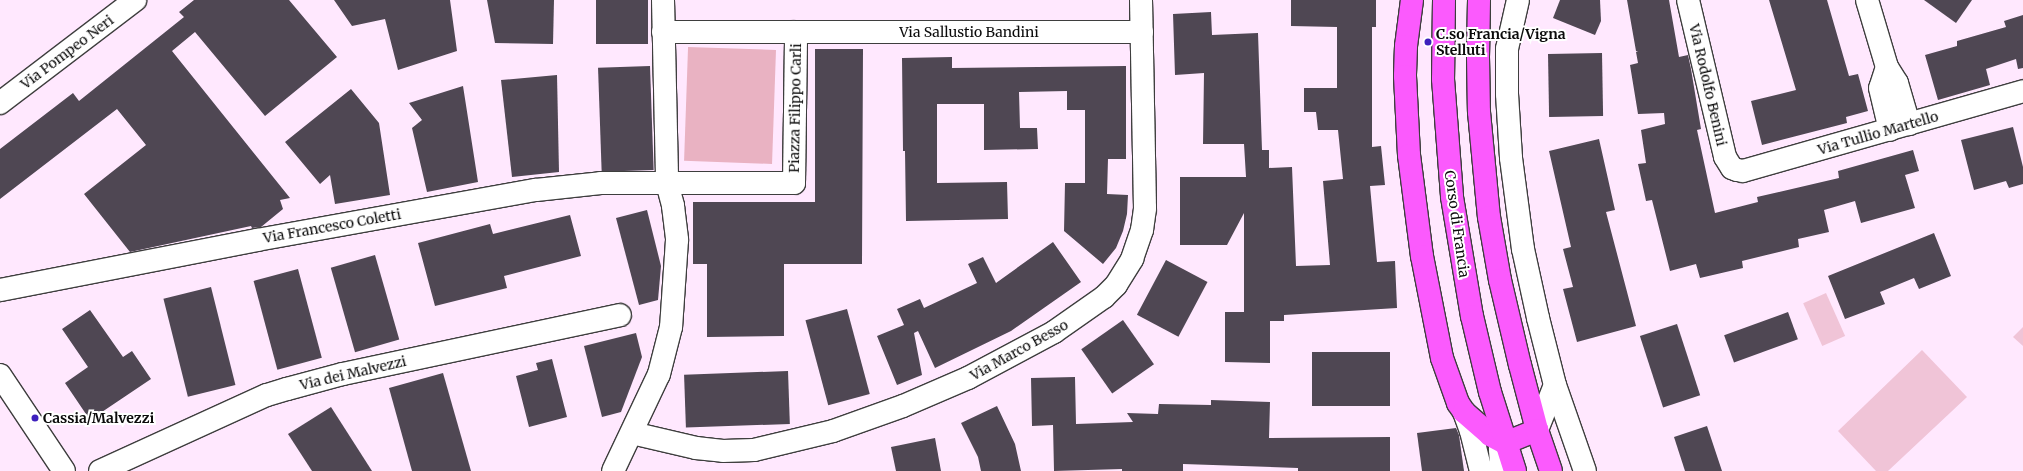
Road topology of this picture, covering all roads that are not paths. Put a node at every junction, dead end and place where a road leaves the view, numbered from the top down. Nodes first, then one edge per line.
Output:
1 (135, 0) edge
2 (662, 0) edge
3 (1141, 0) edge
4 (1412, 0) edge
5 (1444, 0) edge
6 (1479, 0) edge
7 (1518, 0) edge
8 (1688, 0) edge
9 (1867, 0) edge
10 (663, 32) junction
11 (796, 32) junction
12 (1142, 32) junction
13 (2023, 91) edge
14 (0, 103) edge
15 (1900, 127) junction
16 (1732, 168) joint
17 (667, 183) junction
18 (0, 290) edge
19 (620, 315) dead end
20 (0, 375) edge
21 (1555, 385) junction
22 (1464, 412) junction
23 (1537, 430) junction
24 (632, 433) junction
25 (1505, 443) junction
26 (64, 471) edge
27 (100, 471) edge
28 (613, 471) edge
29 (1481, 471) edge
30 (1497, 471) edge
31 (1515, 471) edge
32 (1551, 471) edge
33 (1585, 471) edge

1 - 14 street, Via Pompeo Neri
2 - 10 street
3 - 12 street, Via Marco Besso
4 - 22 main road
5 - 25 main road, Corso di Francia
6 - 23 main road
7 - 21 street
8 - 16 street, Via Rodolfo Benini
9 - 15 street
10 - 11 street, Piazza Filippo Carli
10 - 17 street
11 - 12 street, Via Sallustio Bandini
11 - 17 street, Piazza Filippo Carli
12 - 24 street, Via Marco Besso
13 - 15 street, Via Tullio Martello
15 - 16 street, Via Tullio Martello
17 - 18 street, Via Francesco Coletti
17 - 24 street
19 - 27 street, Via dei Malvezzi
20 - 26 street
21 - 23 street
21 - 33 street
22 - 25 main road
22 - 29 street
23 - 25 main road
23 - 32 main road
24 - 28 street
25 - 30 street, Corso di Francia
25 - 31 main road, Corso di Francia

